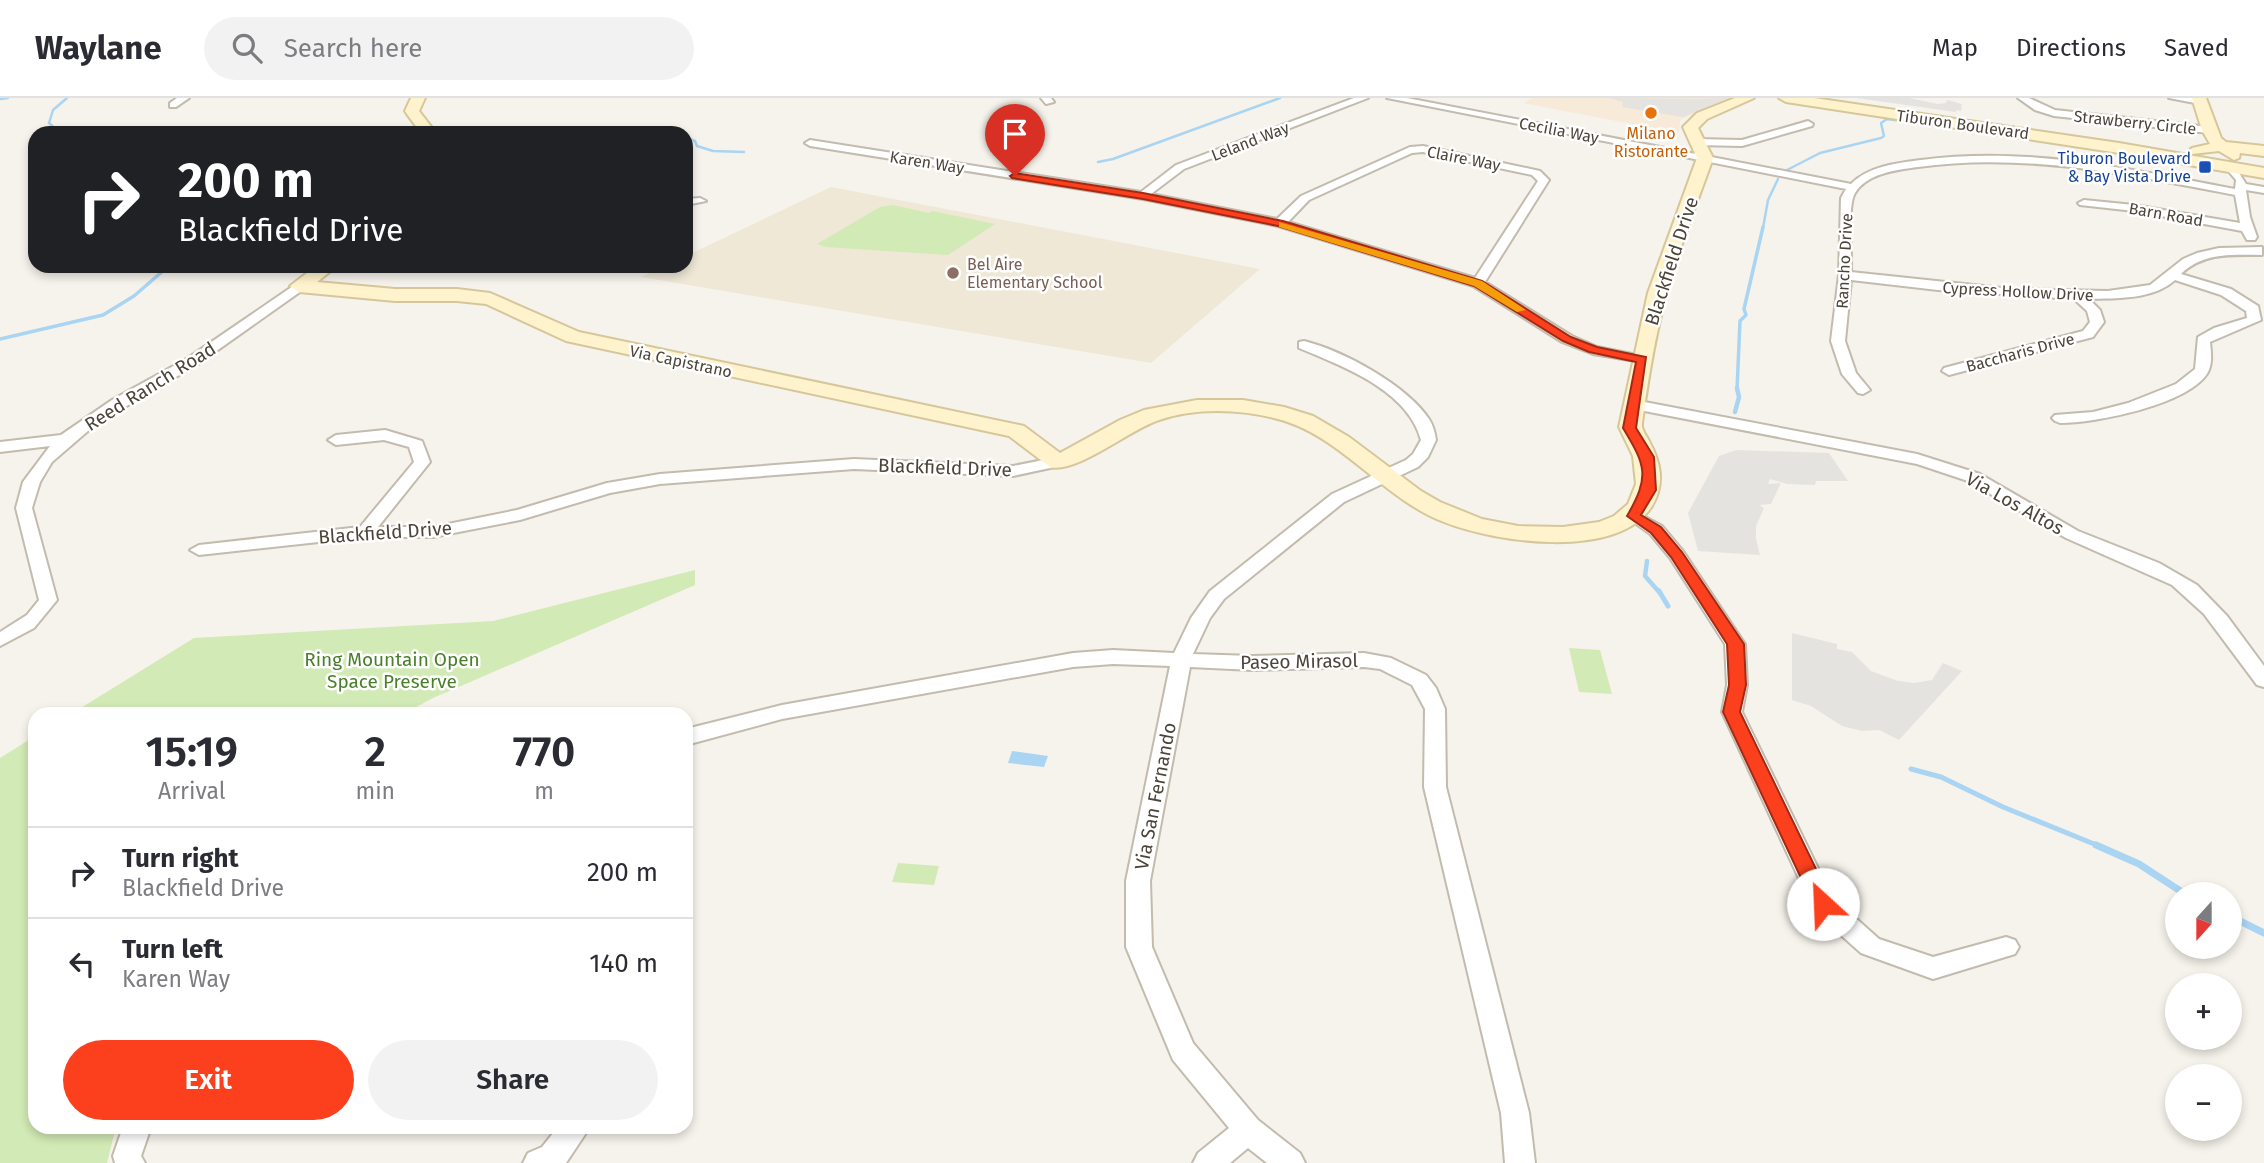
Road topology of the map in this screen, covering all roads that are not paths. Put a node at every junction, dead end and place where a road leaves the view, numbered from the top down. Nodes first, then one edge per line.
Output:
1 (184, 98) edge
2 (418, 98) edge
3 (1363, 98) edge
4 (1392, 98) edge
5 (1454, 98) edge
6 (1747, 98) edge
7 (1786, 98) edge
8 (1822, 98) edge
9 (2023, 98) edge
10 (2174, 98) edge
11 (2199, 100) edge
12 (173, 104) dead end
13 (1441, 107) junction
14 (1808, 124) dead end
15 (424, 126) edge
16 (2208, 130) junction
17 (810, 144) dead end
18 (1700, 150) junction
19 (2264, 150) edge
20 (2234, 166) junction
21 (2264, 166) edge
22 (2264, 176) edge
23 (1851, 187) junction
24 (2264, 190) edge
25 (1143, 196) junction
26 (700, 201) dead end
27 (693, 202) edge
28 (2084, 203) dead end
29 (1280, 223) junction
30 (2247, 228) junction
31 (2263, 251) edge
32 (318, 273) edge
33 (1845, 275) junction
34 (2175, 276) junction
35 (1478, 284) junction
36 (299, 286) junction
37 (2079, 297) junction
38 (1304, 345) dead end
39 (1642, 360) junction
40 (1949, 371) dead end
41 (1863, 390) dead end
42 (1634, 405) junction
43 (2060, 418) dead end
44 (67, 439) junction
45 (336, 440) dead end
46 (0, 447) edge
47 (1058, 462) junction
48 (1384, 475) junction
49 (1634, 516) junction
50 (365, 532) junction
51 (199, 550) dead end
52 (0, 640) edge
53 (1181, 660) junction
54 (2264, 680) edge
55 (693, 735) edge
56 (2006, 947) dead end
57 (1248, 1130) junction
58 (135, 1134) edge
59 (571, 1134) edge
60 (130, 1163) edge
61 (538, 1163) edge
62 (1209, 1163) edge
63 (1290, 1163) edge
64 (1520, 1163) edge

1 - 12 street
2 - 15 street
3 - 25 street, Leland Way
4 - 13 street, Cecilia Way
5 - 13 street
6 - 18 street, Blackfield Drive
7 - 20 street, Tiburon Boulevard
8 - 20 street, Tiburon Boulevard
9 - 16 street, Strawberry Circle
10 - 11 street, Strawberry Circle
11 - 16 street
13 - 18 street, Cecilia Way
14 - 18 street
16 - 20 street
17 - 25 street, Karen Way
18 - 23 street, Cecilia Way
18 - 39 street, Blackfield Drive
19 - 20 street
20 - 21 street, Tiburon Boulevard
20 - 22 street
20 - 23 street, Rancho Drive
20 - 24 street, Rancho Drive
20 - 30 street
23 - 33 street, Rancho Drive
25 - 29 street, Karen Way
26 - 27 street
28 - 30 street, Barn Road
29 - 35 street, Karen Way
29 - 35 street, Claire Way
30 - 31 street
31 - 34 street, Cypress Hollow Drive
32 - 36 street, Reed Ranch Road
33 - 37 street, Cypress Hollow Drive
33 - 41 street, Rancho Drive
34 - 37 street, Cypress Hollow Drive
34 - 43 street
35 - 39 street, Karen Way
36 - 44 street, Reed Ranch Road
36 - 47 street, Via Capistrano
37 - 40 street, Baccharis Drive
38 - 48 street, Via San Fernando
39 - 42 street, Blackfield Drive
42 - 49 street, Blackfield Drive
42 - 54 street, Via Los Altos
44 - 46 street
44 - 52 street, Reed Ranch Road
45 - 50 street
47 - 48 street, Blackfield Drive
47 - 50 street, Blackfield Drive
48 - 49 street, Blackfield Drive
48 - 53 street, Via San Fernando
49 - 56 street
50 - 51 street, Blackfield Drive
53 - 55 street, Paseo Mirasol
53 - 57 street, Via San Fernando
53 - 64 street, Paseo Mirasol
57 - 62 street
57 - 63 street, Via San Fernando
58 - 60 street
59 - 61 street

